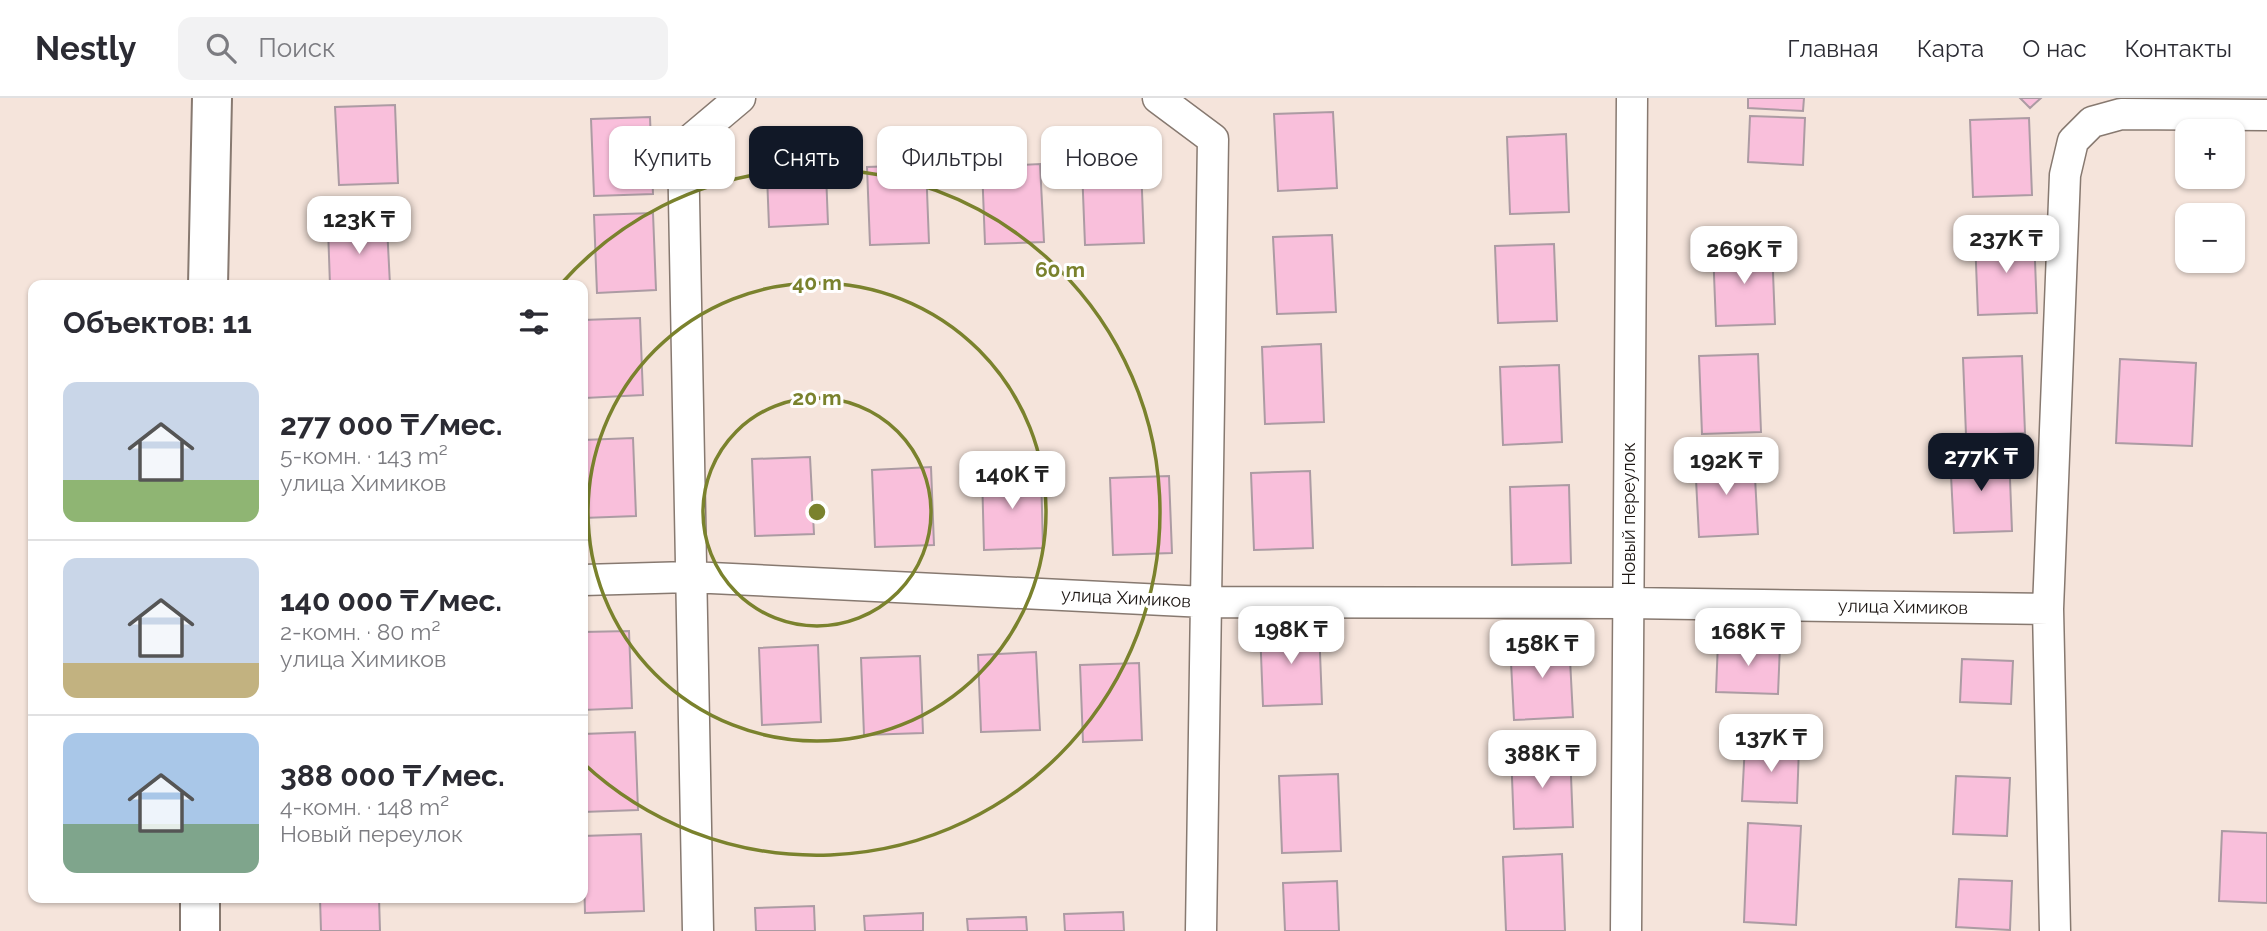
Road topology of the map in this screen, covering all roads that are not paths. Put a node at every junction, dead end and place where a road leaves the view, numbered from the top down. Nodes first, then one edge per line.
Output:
1 (212, 98) edge
2 (740, 98) edge
3 (1158, 98) edge
4 (1632, 98) edge
5 (2267, 115) edge
6 (208, 280) edge
7 (690, 577) junction
8 (588, 580) edge
9 (1205, 602) junction
10 (1628, 603) junction
11 (2048, 609) junction
12 (201, 903) edge
13 (200, 931) edge
14 (698, 931) edge
15 (1201, 931) edge
16 (1626, 931) edge
17 (2055, 931) edge

1 - 6 street
2 - 7 street
3 - 9 street
4 - 10 street, Новый переулок
5 - 11 street
7 - 8 street, улица Химиков
7 - 9 street, улица Химиков
7 - 14 street
9 - 10 street, улица Химиков
9 - 15 street
10 - 11 street, улица Химиков
10 - 16 street, Новый переулок
11 - 17 street
12 - 13 street

